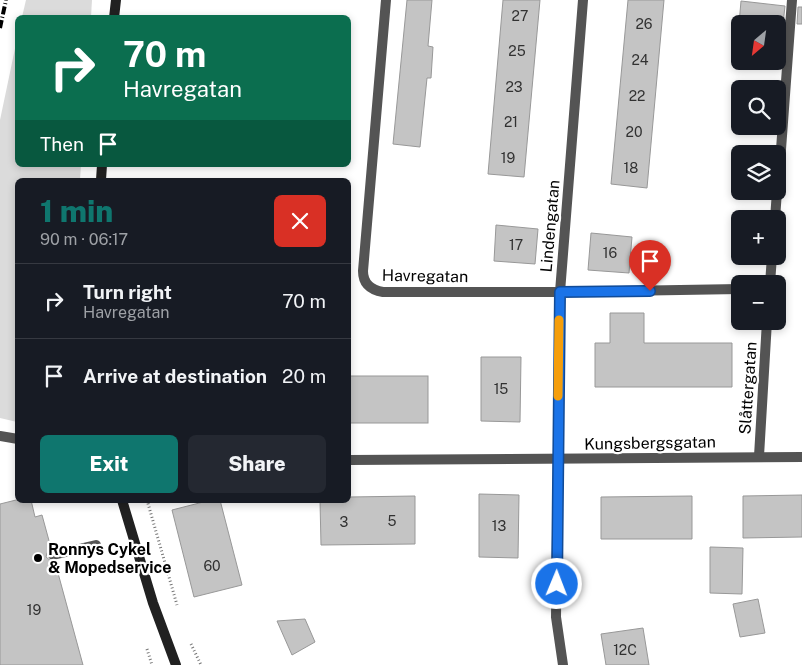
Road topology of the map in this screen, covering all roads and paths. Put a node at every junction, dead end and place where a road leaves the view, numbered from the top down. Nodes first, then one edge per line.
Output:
1 (116, 0) edge
2 (386, 0) edge
3 (583, 0) edge
4 (792, 0) edge
5 (114, 15) edge
6 (781, 145) edge
7 (731, 289) edge
8 (560, 292) junction
9 (767, 330) edge
10 (0, 436) edge
11 (15, 438) edge
12 (759, 456) junction
13 (802, 456) edge
14 (558, 459) junction
15 (351, 460) edge
16 (123, 503) edge
17 (148, 503) edge
18 (96, 545) dead end
19 (53, 556) dead end
20 (178, 607) dead end
21 (190, 641) dead end
22 (176, 665) edge
23 (201, 665) edge
24 (563, 665) edge

1 - 5 street
2 - 8 street, Havregatan
3 - 8 street, Lindengatan
4 - 6 street
7 - 8 street, Havregatan
8 - 14 street, Lindengatan
9 - 12 street, Slåttergatan
10 - 11 street
12 - 13 street, Kungsbergsgatan
12 - 14 street, Kungsbergsgatan
14 - 15 street, Kungsbergsgatan
14 - 24 street, Lindengatan
16 - 22 street
17 - 20 path
18 - 19 street
21 - 23 path

